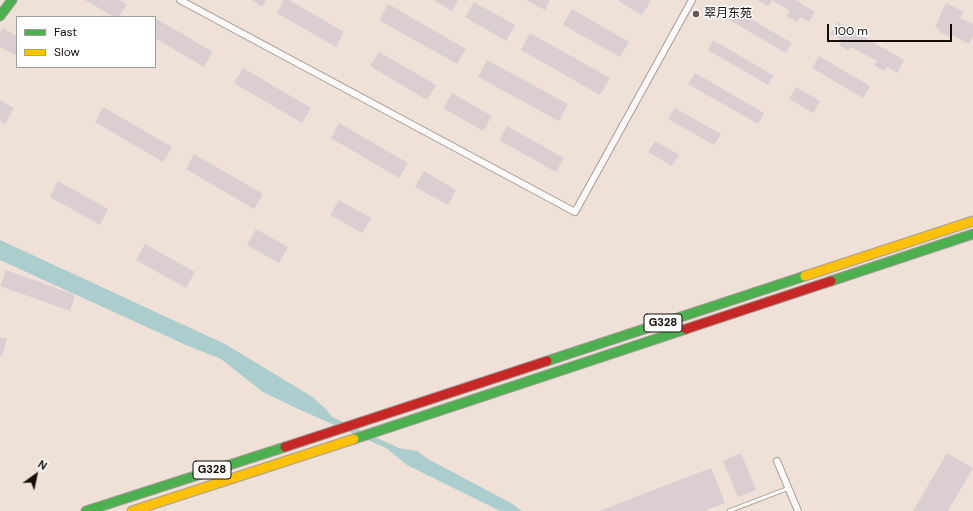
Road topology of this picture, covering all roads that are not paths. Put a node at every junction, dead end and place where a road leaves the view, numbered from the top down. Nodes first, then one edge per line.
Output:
1 (12, 0) edge
2 (180, 0) edge
3 (692, 0) edge
4 (0, 16) edge
5 (973, 221) edge
6 (973, 234) edge
7 (777, 461) dead end
8 (789, 488) junction
9 (735, 510) edge
10 (86, 511) edge
11 (132, 511) edge
12 (729, 511) edge
13 (798, 511) edge

1 - 4 main road
2 - 3 street
5 - 10 main road, G328
6 - 11 main road, G328
7 - 8 street
8 - 9 lane
8 - 13 street
9 - 12 lane

